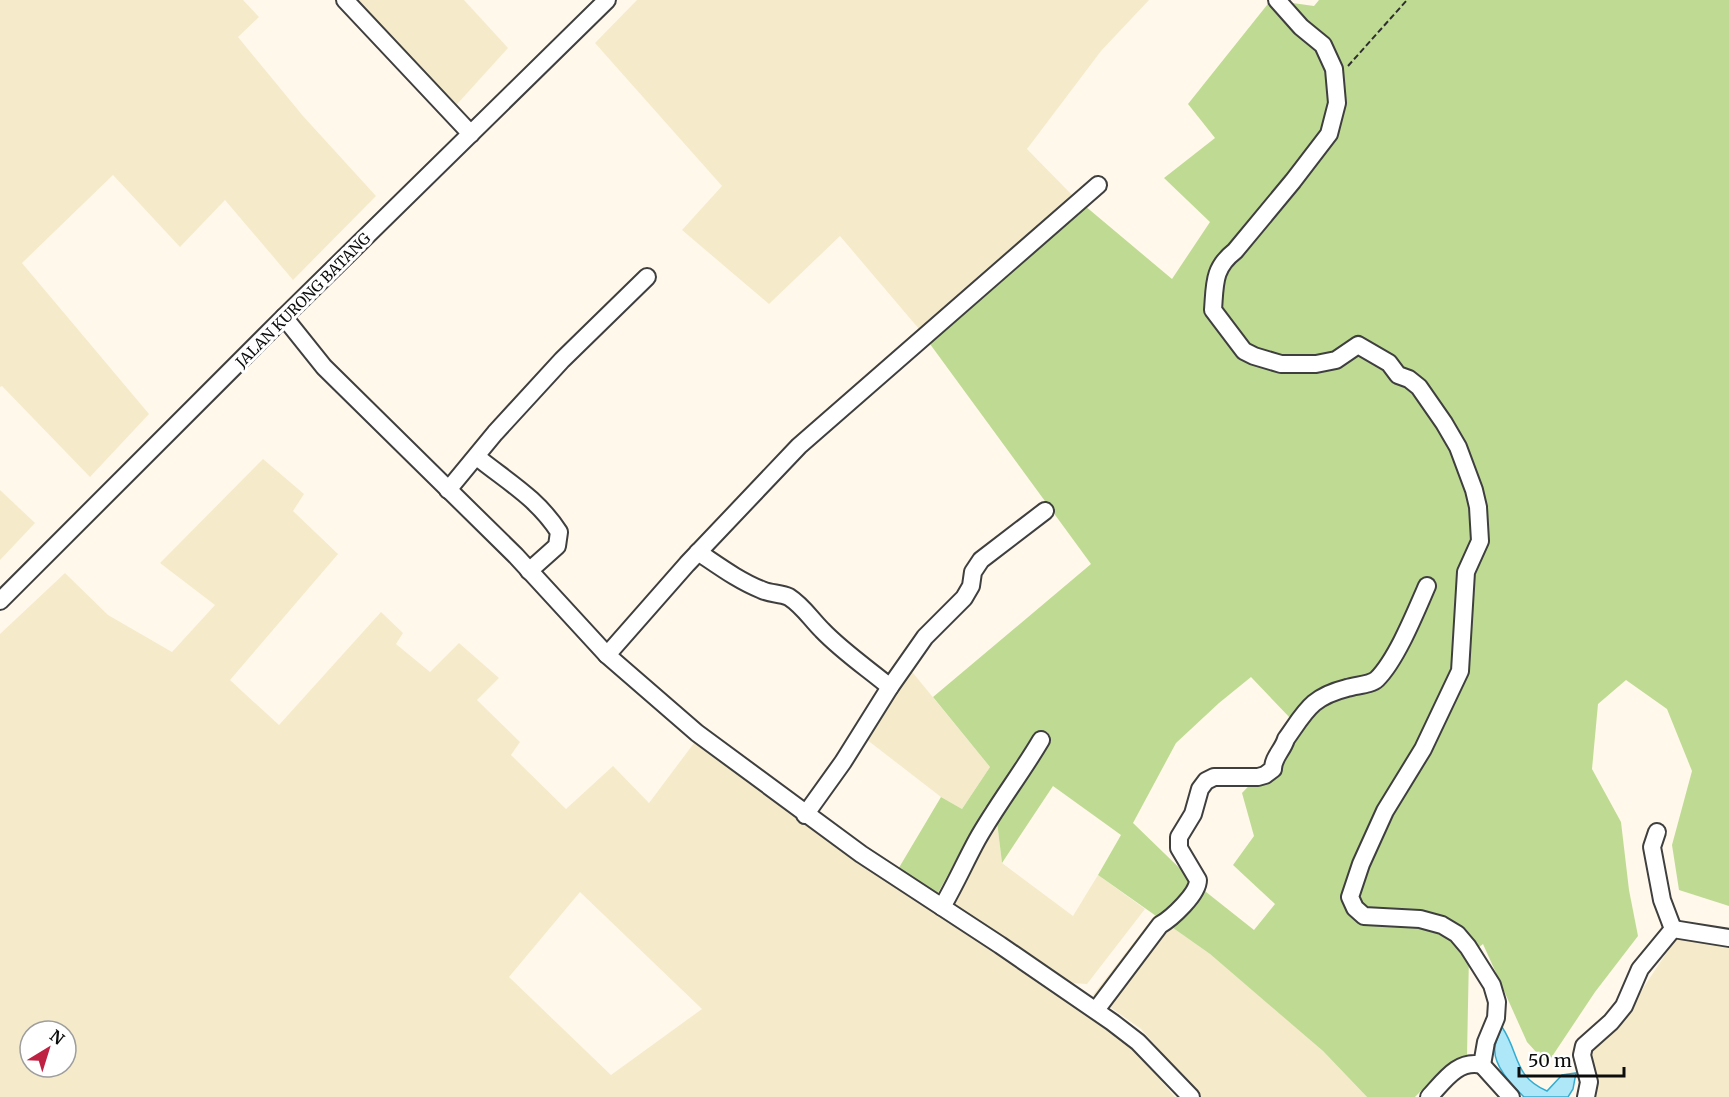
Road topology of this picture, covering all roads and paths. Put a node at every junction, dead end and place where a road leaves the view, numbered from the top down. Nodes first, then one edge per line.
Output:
1 (345, 0) edge
2 (607, 0) edge
3 (1277, 0) edge
4 (1407, 0) edge
5 (1336, 79) junction
6 (471, 134) junction
7 (1098, 185) dead end
8 (647, 277) dead end
9 (284, 317) junction
10 (477, 458) junction
11 (448, 490) junction
12 (1044, 511) dead end
13 (698, 552) junction
14 (530, 571) junction
15 (1427, 586) dead end
16 (0, 601) edge
17 (607, 656) junction
18 (890, 687) junction
19 (1041, 740) dead end
20 (805, 815) junction
21 (1657, 832) dead end
22 (942, 907) junction
23 (1672, 929) junction
24 (1729, 938) edge
25 (1095, 1011) junction
26 (1482, 1065) junction
27 (1191, 1097) edge
28 (1429, 1097) edge
29 (1511, 1097) edge
30 (1586, 1097) edge

1 - 6 street
2 - 6 street, JALAN KURONG BATANG
3 - 5 street
4 - 5 path
5 - 26 street
6 - 9 street, JALAN KURONG BATANG
7 - 13 street
8 - 10 street
9 - 11 street
9 - 16 street, JALAN KURONG BATANG
10 - 11 street
10 - 14 street
11 - 14 street
12 - 18 street
13 - 17 street
13 - 18 street
14 - 17 street
15 - 25 street
17 - 20 street
18 - 20 street
19 - 22 street
20 - 22 street
21 - 23 street
22 - 25 street
23 - 24 street
23 - 30 street
25 - 27 street
26 - 28 street
26 - 29 street

